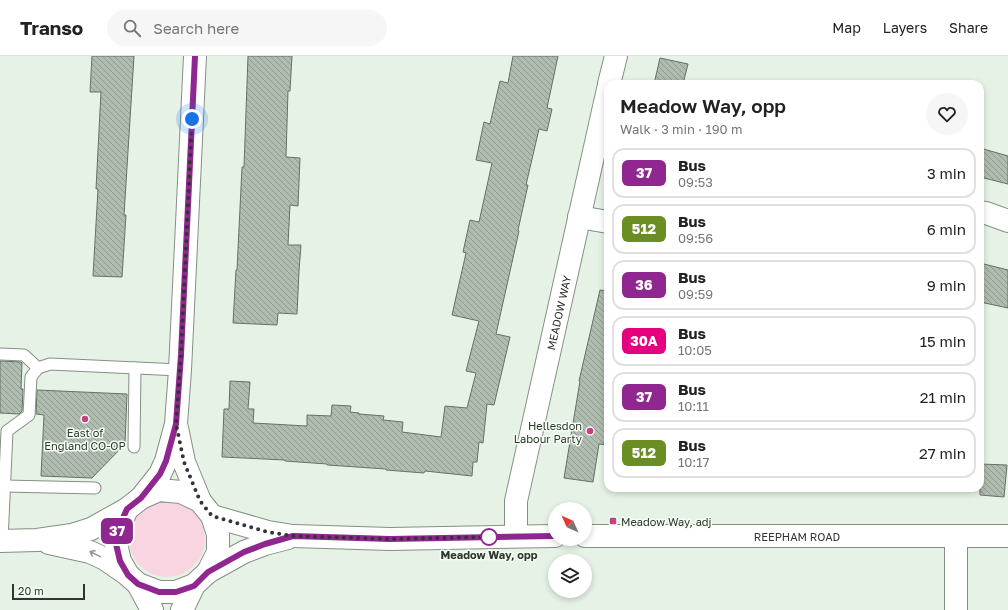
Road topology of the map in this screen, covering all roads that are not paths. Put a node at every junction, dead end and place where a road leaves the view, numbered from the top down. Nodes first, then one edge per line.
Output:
1 (195, 56) edge
2 (616, 56) edge
3 (610, 80) edge
4 (604, 107) edge
5 (984, 213) edge
6 (579, 217) junction
7 (604, 221) edge
8 (1008, 221) edge
9 (0, 354) edge
10 (38, 368) junction
11 (135, 368) junction
12 (180, 370) junction
13 (176, 424) junction
14 (134, 447) dead end
15 (4, 486) junction
16 (95, 488) dead end
17 (134, 503) junction
18 (206, 509) junction
19 (293, 536) junction
20 (516, 536) junction
21 (548, 536) edge
22 (592, 536) edge
23 (1008, 536) edge
24 (956, 537) junction
25 (37, 540) junction
26 (1, 541) edge
27 (133, 579) junction
28 (201, 579) junction
29 (152, 610) edge
30 (182, 610) edge
31 (956, 610) edge

1 - 12 street
2 - 3 street
4 - 6 street, MEADOW WAY
5 - 8 street
6 - 7 street
6 - 20 street, MEADOW WAY
9 - 10 lane
10 - 11 lane
10 - 15 lane
11 - 12 lane
11 - 14 lane
12 - 13 street
13 - 17 street
13 - 18 street
15 - 16 lane
15 - 26 lane
17 - 18 street
17 - 25 street
17 - 27 street
18 - 19 street
18 - 28 street
19 - 20 street
19 - 28 street
20 - 21 street
22 - 24 street, REEPHAM ROAD
23 - 24 street, REEPHAM ROAD
24 - 31 street
25 - 26 street
27 -> 25 street
27 - 28 street
27 - 29 street
28 - 30 street

